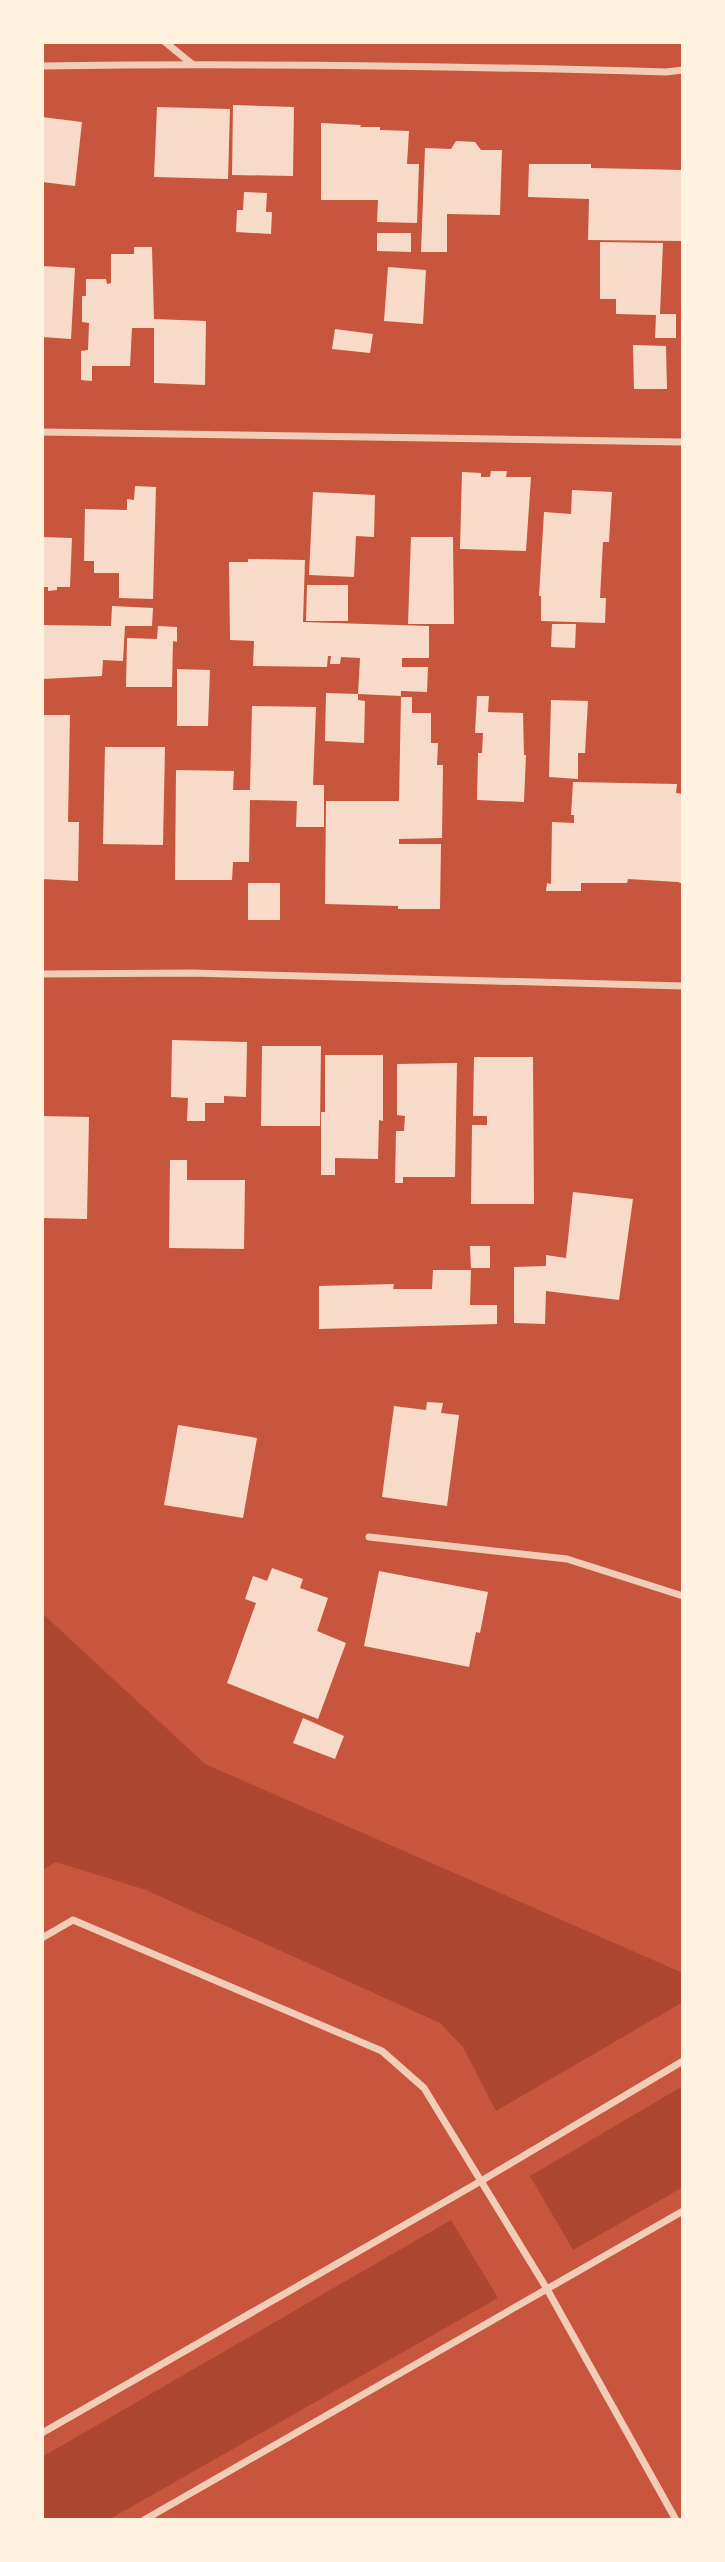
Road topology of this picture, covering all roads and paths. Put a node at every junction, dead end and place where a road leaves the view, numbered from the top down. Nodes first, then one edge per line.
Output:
1 (165, 42) edge
2 (192, 64) junction
3 (42, 66) edge
4 (683, 70) edge
5 (42, 432) edge
6 (683, 442) edge
7 (42, 974) edge
8 (683, 986) edge
9 (369, 1537) dead end
10 (683, 1596) edge
11 (42, 1938) edge
12 (683, 2062) edge
13 (481, 2181) junction
14 (683, 2211) edge
15 (547, 2289) junction
16 (42, 2433) edge
17 (144, 2520) edge
18 (676, 2520) edge

1 - 2 street
2 - 3 street
2 - 4 street
5 - 6 street
7 - 8 street
9 - 10 street
11 - 13 street
12 - 13 street
13 - 15 street
13 - 16 street
14 - 15 street
15 - 17 street
15 - 18 street

